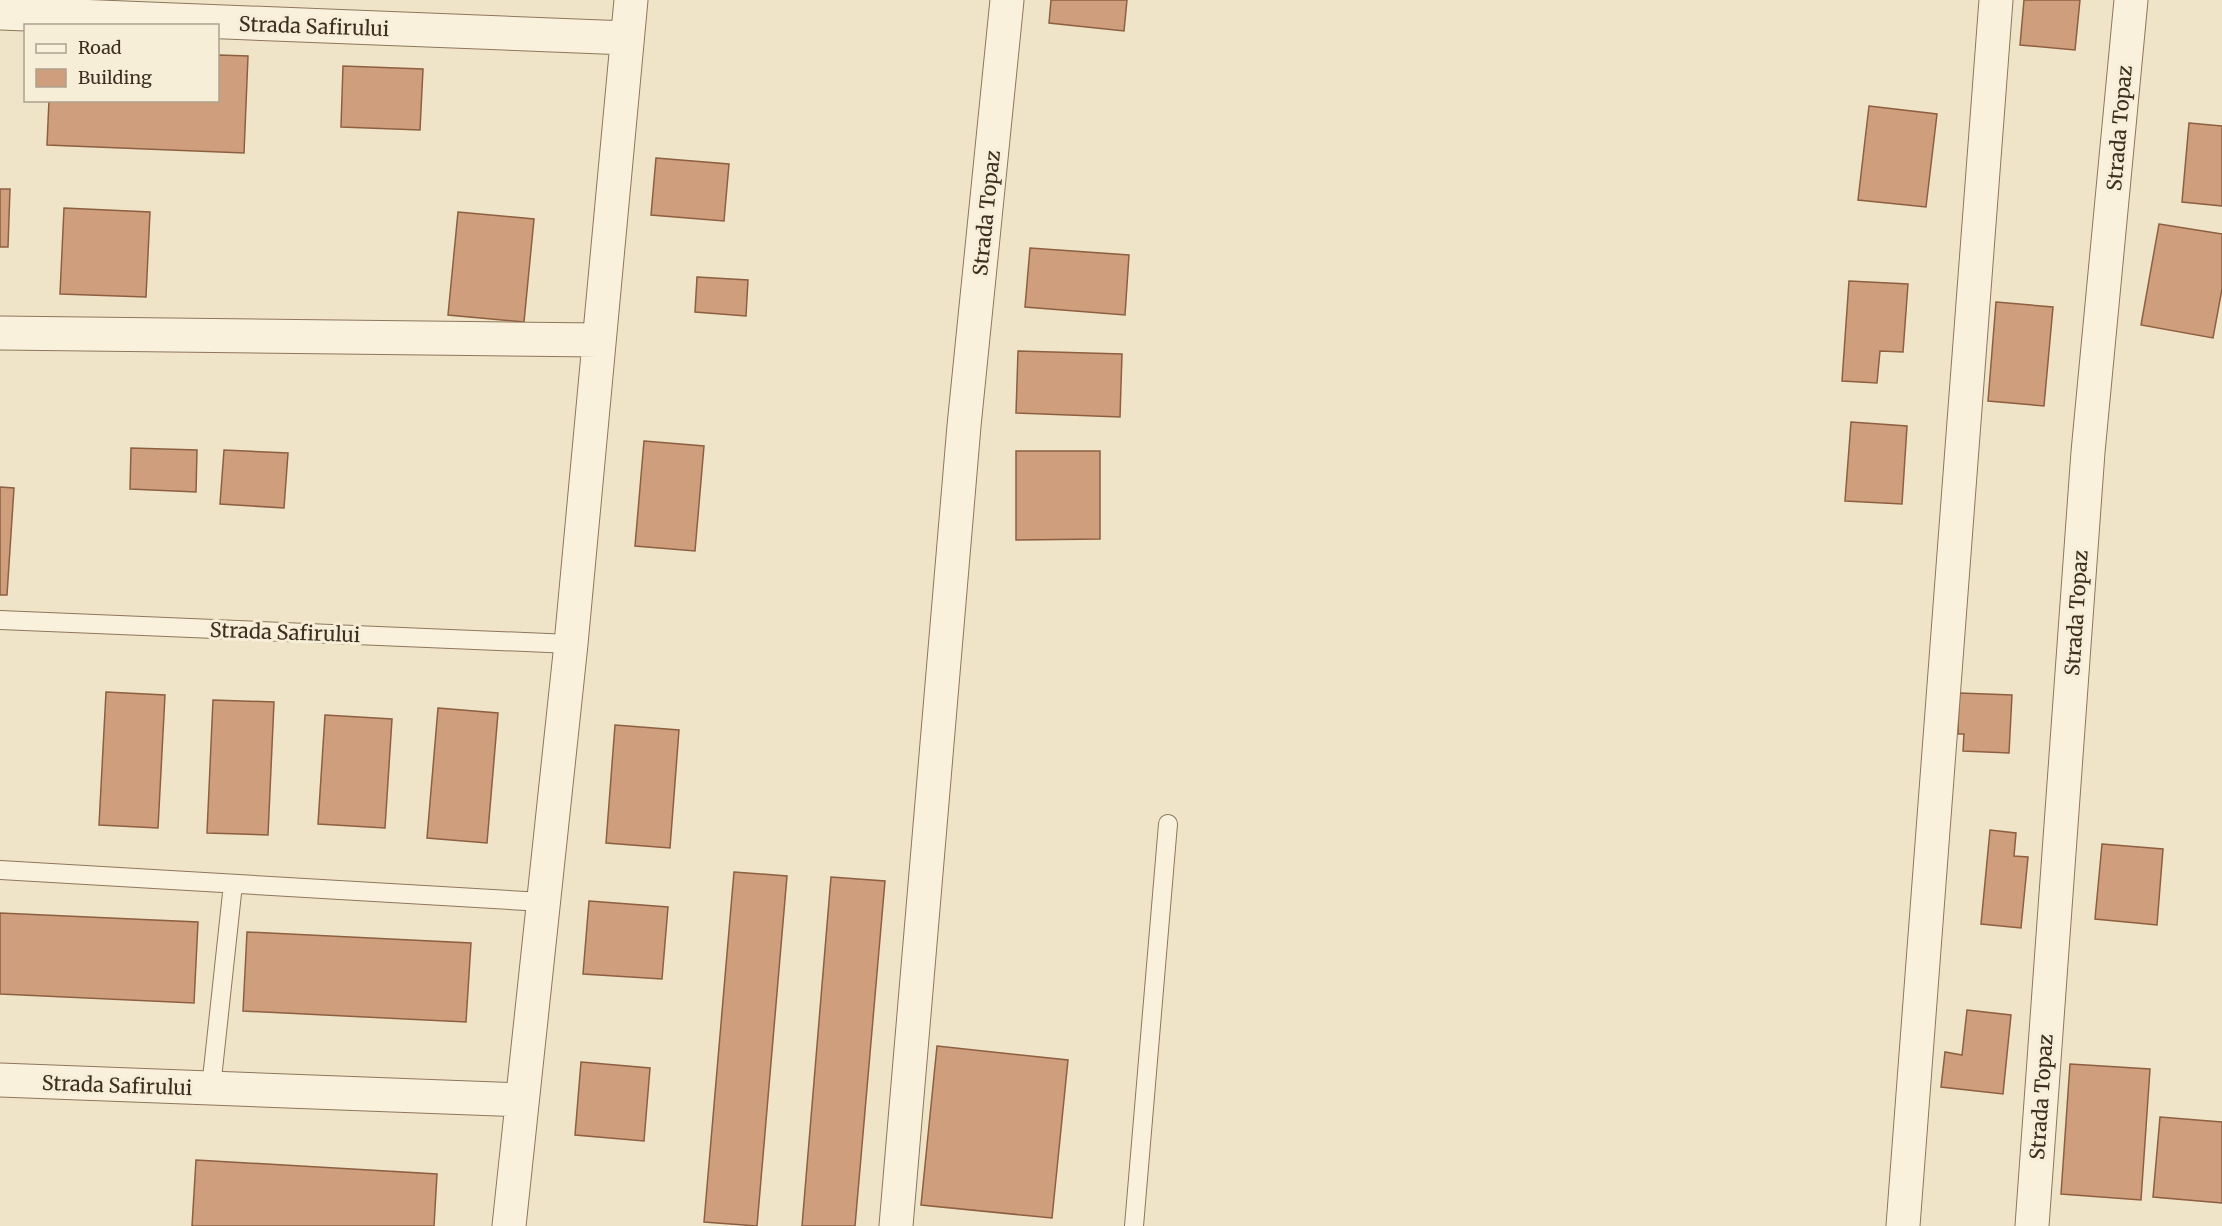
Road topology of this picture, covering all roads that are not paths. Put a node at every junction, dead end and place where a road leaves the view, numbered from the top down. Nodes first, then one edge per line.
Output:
1 (631, 0) edge
2 (1007, 0) edge
3 (1996, 0) edge
4 (2131, 0) edge
5 (0, 13) edge
6 (627, 38) junction
7 (0, 333) edge
8 (599, 340) junction
9 (0, 620) edge
10 (571, 644) junction
11 (1168, 824) dead end
12 (0, 870) edge
13 (233, 884) junction
14 (543, 903) junction
15 (0, 1080) edge
16 (211, 1088) junction
17 (521, 1100) junction
18 (509, 1226) edge
19 (896, 1226) edge
20 (1134, 1226) edge
21 (1903, 1226) edge
22 (2032, 1226) edge

1 - 6 street
2 - 19 street, Strada Topaz
3 - 21 street
4 - 22 street, Strada Topaz
5 - 6 street, Strada Safirului
6 - 8 street
7 - 8 street
8 - 10 street
9 - 10 lane, Strada Safirului
10 - 14 street
11 - 20 lane
12 - 13 lane
13 - 14 lane
13 - 16 lane
14 - 17 street
15 - 16 street, Strada Safirului
16 - 17 street, Strada Safirului
17 - 18 street

